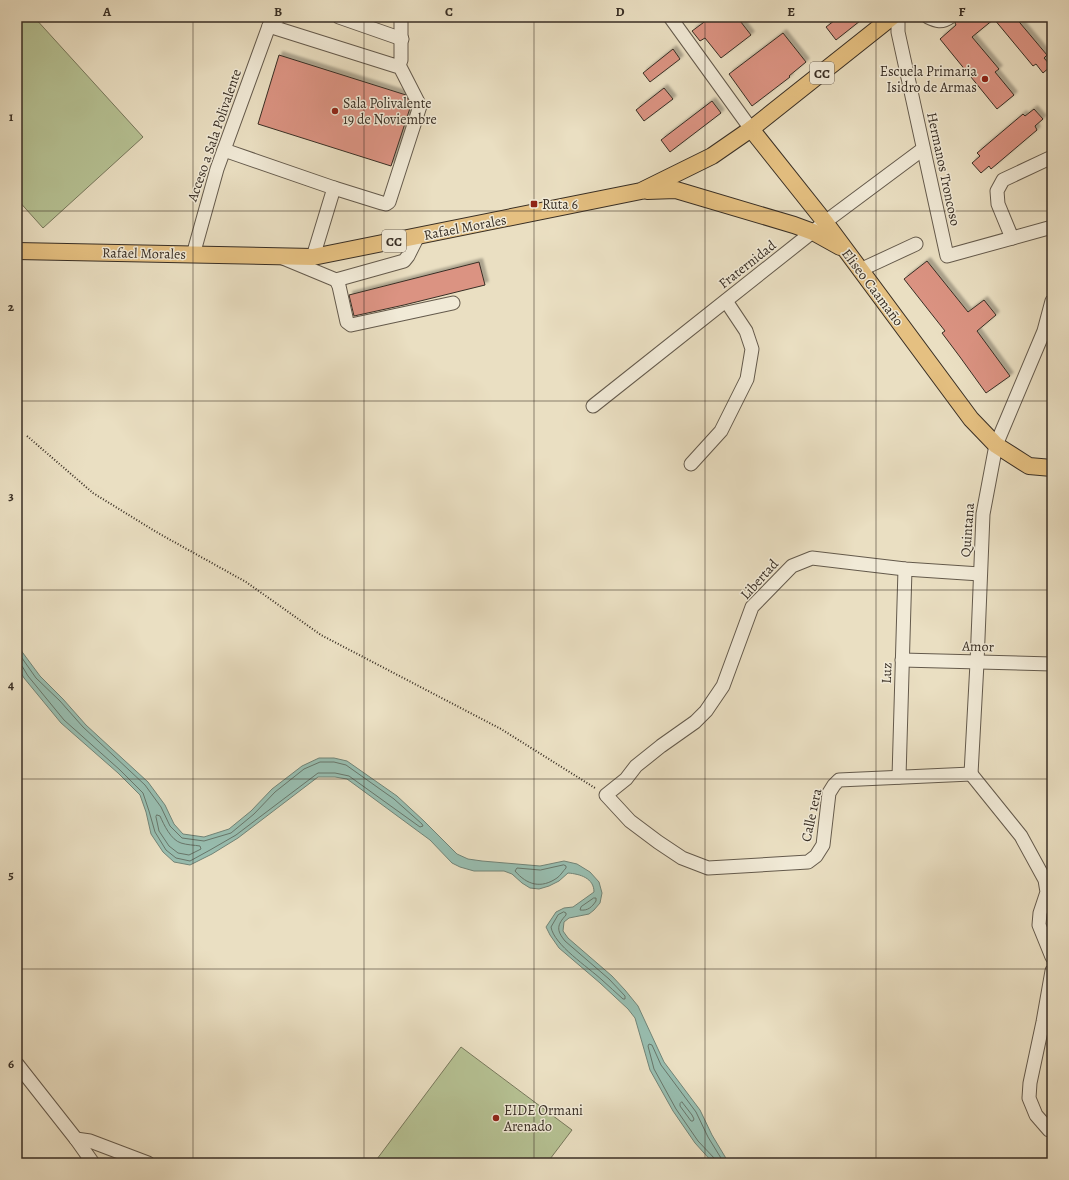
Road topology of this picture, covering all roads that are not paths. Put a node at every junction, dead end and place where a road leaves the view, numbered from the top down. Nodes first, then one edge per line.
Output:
1 (279, 17) edge
2 (338, 17) edge
3 (401, 17) edge
4 (670, 17) edge
5 (892, 17) edge
6 (898, 17) edge
7 (928, 17) edge
8 (950, 17) edge
9 (268, 26) junction
10 (402, 40) junction
11 (399, 65) junction
12 (751, 129) junction
13 (923, 149) junction
14 (224, 150) junction
15 (1052, 158) edge
16 (334, 188) junction
17 (641, 191) junction
18 (819, 227) junction
19 (1052, 227) edge
20 (418, 236) junction
21 (1012, 238) junction
22 (916, 244) dead end
23 (17, 251) edge
24 (193, 254) junction
25 (280, 256) junction
26 (313, 257) junction
27 (860, 270) junction
28 (336, 280) junction
29 (726, 301) junction
30 (1052, 301) edge
31 (453, 303) dead end
32 (1048, 331) edge
33 (593, 406) dead end
34 (996, 445) junction
35 (691, 464) dead end
36 (1052, 468) edge
37 (905, 569) junction
38 (980, 574) junction
39 (902, 660) junction
40 (977, 662) junction
41 (1052, 664) edge
42 (971, 774) junction
43 (899, 777) junction
44 (708, 868) joint
45 (1048, 882) edge
46 (1052, 957) edge
47 (1052, 971) edge
48 (17, 1064) edge
49 (1052, 1131) edge
50 (76, 1139) junction
51 (93, 1163) edge
52 (148, 1163) edge

1 - 9 street
2 - 10 street
3 - 10 street
4 - 12 street
5 - 12 main road, CC
6 - 13 street, Hermanos Troncoso
7 - 8 street
9 - 11 street
9 - 14 street, Acceso a Sala Polivalente
10 - 11 street
11 - 16 street
12 - 17 main road, Rafael Morales / CC
12 - 18 main road, Eliseo Caamaño
13 - 18 street, Fraternidad
13 - 21 street, Hermanos Troncoso
14 - 16 street
14 - 24 street, Acceso a Sala Polivalente
15 - 21 street
16 - 26 street
17 - 18 main road
17 - 20 main road, Rafael Morales / CC
18 - 27 main road, Eliseo Caamaño
18 - 29 street, Fraternidad
19 - 21 street
20 - 26 main road, Rafael Morales / CC
20 - 28 street
22 - 27 street
23 - 24 main road, Rafael Morales / CC
24 - 25 main road, Rafael Morales / CC
25 - 26 main road, Rafael Morales / CC
25 - 28 street
27 - 34 main road, Eliseo Caamaño
28 - 31 street
29 - 33 street, Fraternidad
29 - 35 street
30 - 32 street, Quintana
32 - 34 street, Quintana
34 - 36 main road, Eliseo Caamaño
34 - 38 street, Quintana
37 - 38 street, Libertad
37 - 39 street, Luz
37 - 44 street, Libertad
38 - 40 street, Quintana
39 - 40 street, Amor
39 - 43 street, Luz
40 - 41 street, Amor
40 - 42 street, Quintana
42 - 43 street, Calle 1era
42 - 45 street
43 - 44 street, Calle 1era
45 - 46 street
47 - 49 street
48 - 50 street
50 - 51 street
50 - 52 street

